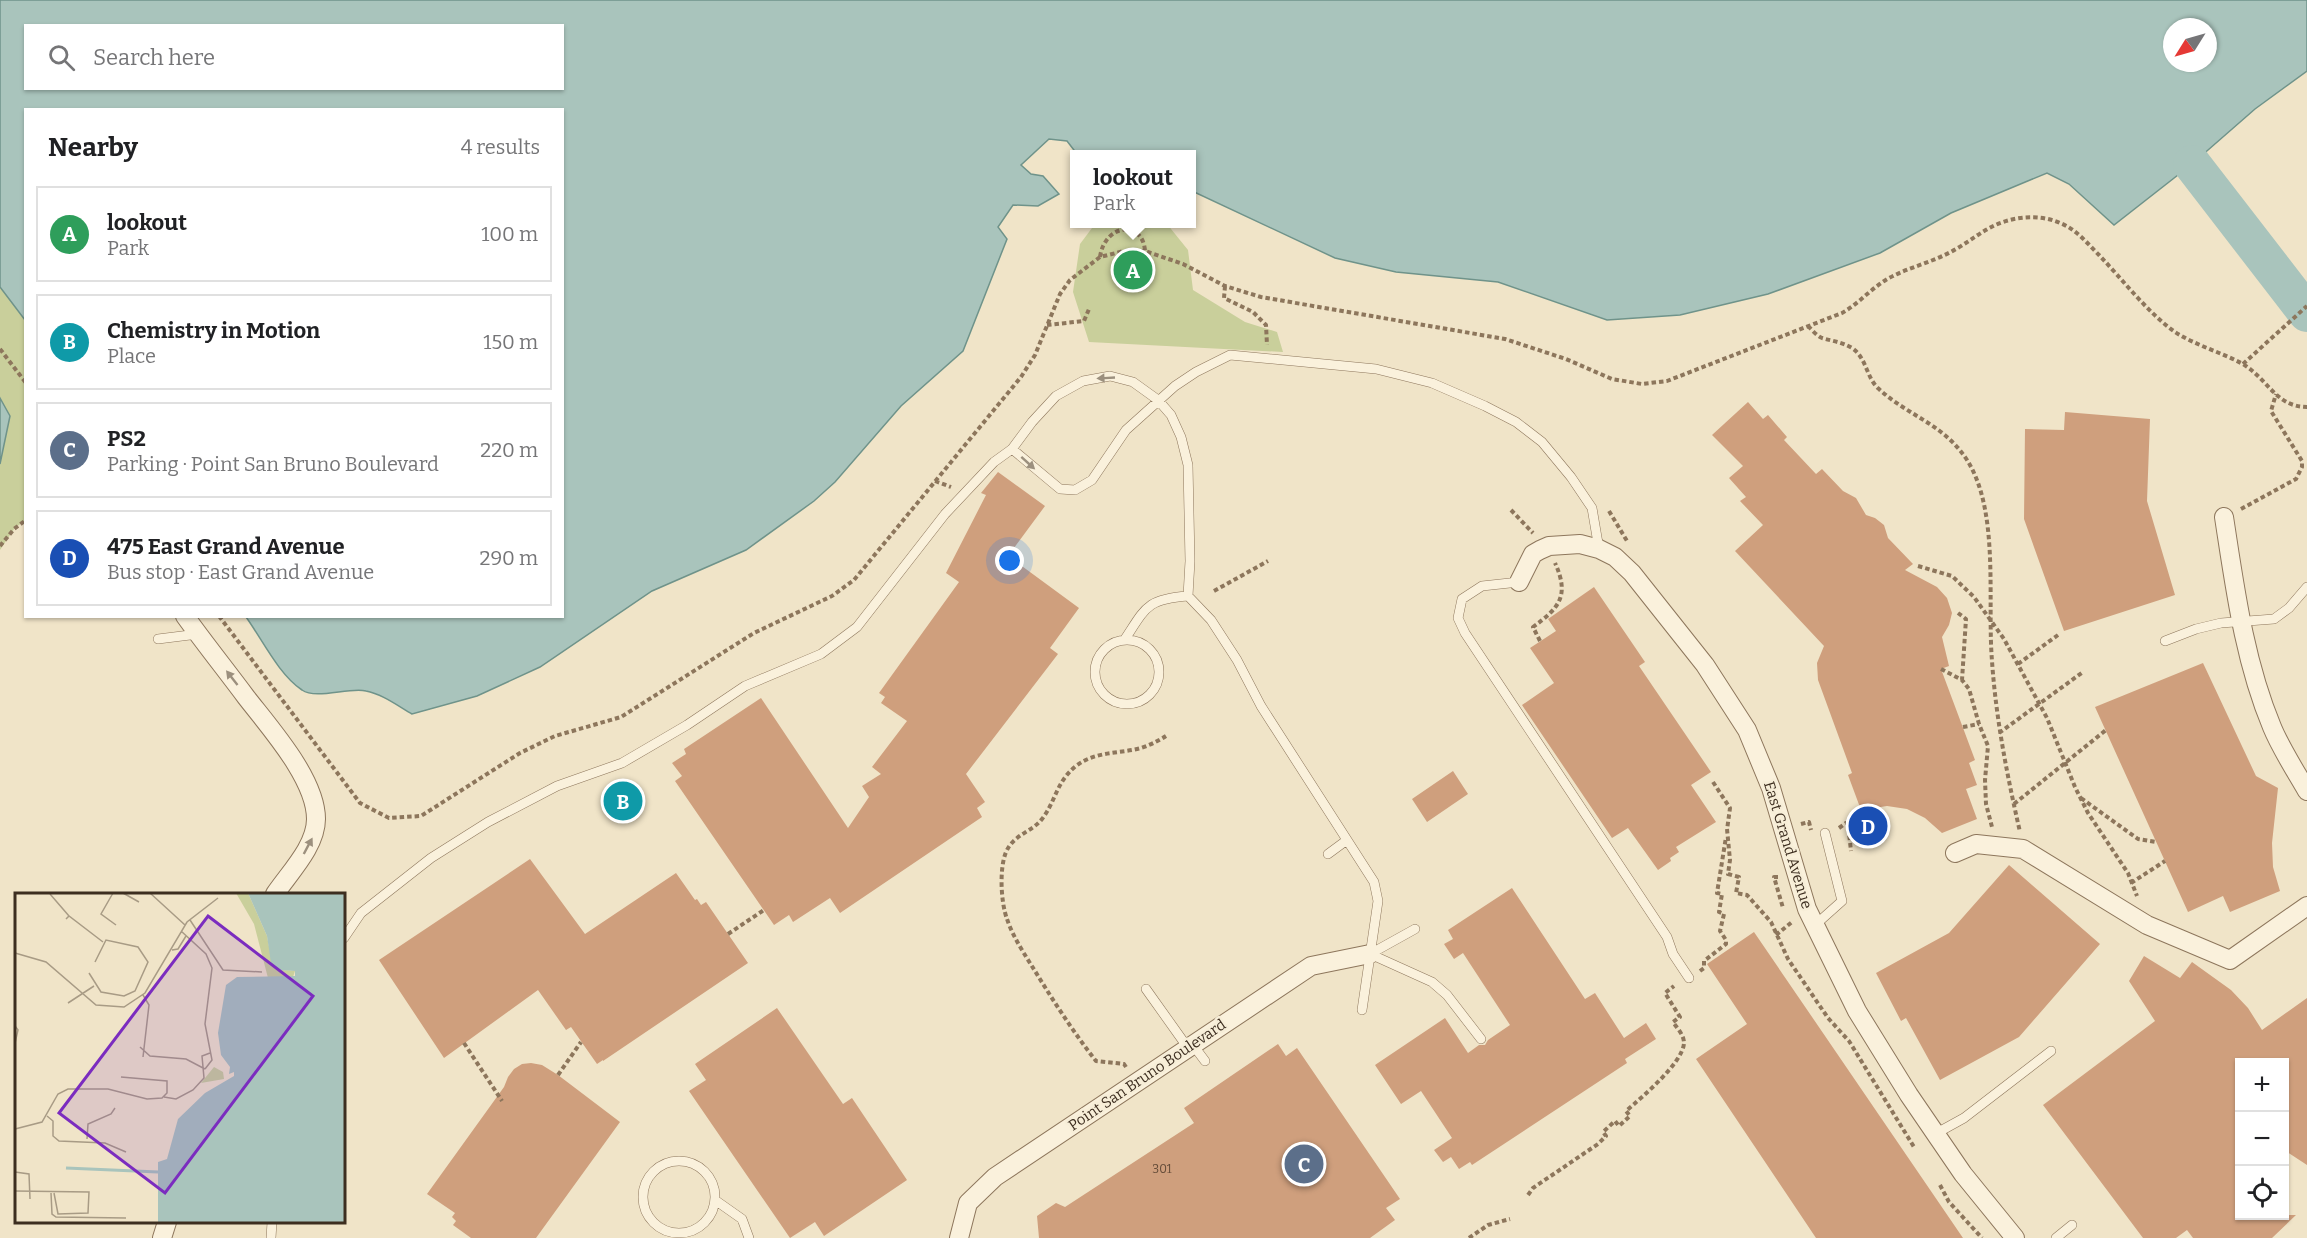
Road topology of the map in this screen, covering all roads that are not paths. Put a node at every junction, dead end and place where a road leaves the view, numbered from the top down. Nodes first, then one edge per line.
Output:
1 (1158, 400) junction
2 (1012, 449) junction
3 (2224, 517) road end
4 (1599, 549) junction
5 (1519, 582) joint
6 (2307, 587) edge
7 (1188, 596) junction
8 (186, 618) edge
9 (2241, 622) junction
10 (198, 634) junction
11 (158, 639) dead end
12 (1125, 639) junction
13 (2165, 641) dead end
14 (2307, 791) edge
15 (1825, 833) dead end
16 (1347, 840) junction
17 (1955, 853) dead end
18 (1328, 854) dead end
19 (276, 893) edge
20 (2307, 906) edge
21 (1807, 921) junction
22 (1415, 929) dead end
23 (345, 937) edge
24 (1370, 954) junction
25 (1693, 976) road end
26 (1146, 988) dead end
27 (1362, 1010) dead end
28 (1481, 1039) dead end
29 (1191, 1046) junction
30 (2051, 1051) dead end
31 (1205, 1062) dead end
32 (1935, 1134) junction
33 (715, 1200) junction
34 (166, 1223) edge
35 (2073, 1225) dead end
36 (162, 1238) edge
37 (749, 1238) edge
38 (958, 1238) edge
39 (2015, 1238) edge
40 (2056, 1238) edge

1 -> 2 lane
2 -> 1 lane
1 - 4 lane
1 - 7 lane
2 - 23 lane
3 - 9 street
4 - 5 street, East Grand Avenue
4 - 21 street, East Grand Avenue
5 - 25 lane
6 - 9 lane
7 - 12 lane
7 - 16 lane
8 - 10 street
9 - 13 lane
9 - 14 street
10 - 11 lane
19 -> 10 street
12 - 12 lane
15 - 21 lane
16 - 18 lane
16 - 24 lane
17 - 20 street
21 - 32 street, East Grand Avenue
22 - 24 lane
24 - 27 lane
24 - 28 lane
24 - 29 street, Point San Bruno Boulevard
26 - 29 lane
29 - 31 lane
29 - 38 street, Point San Bruno Boulevard
30 - 32 lane
32 - 39 street, East Grand Avenue
33 - 33 lane
33 - 37 lane
34 - 36 street
35 - 40 lane

